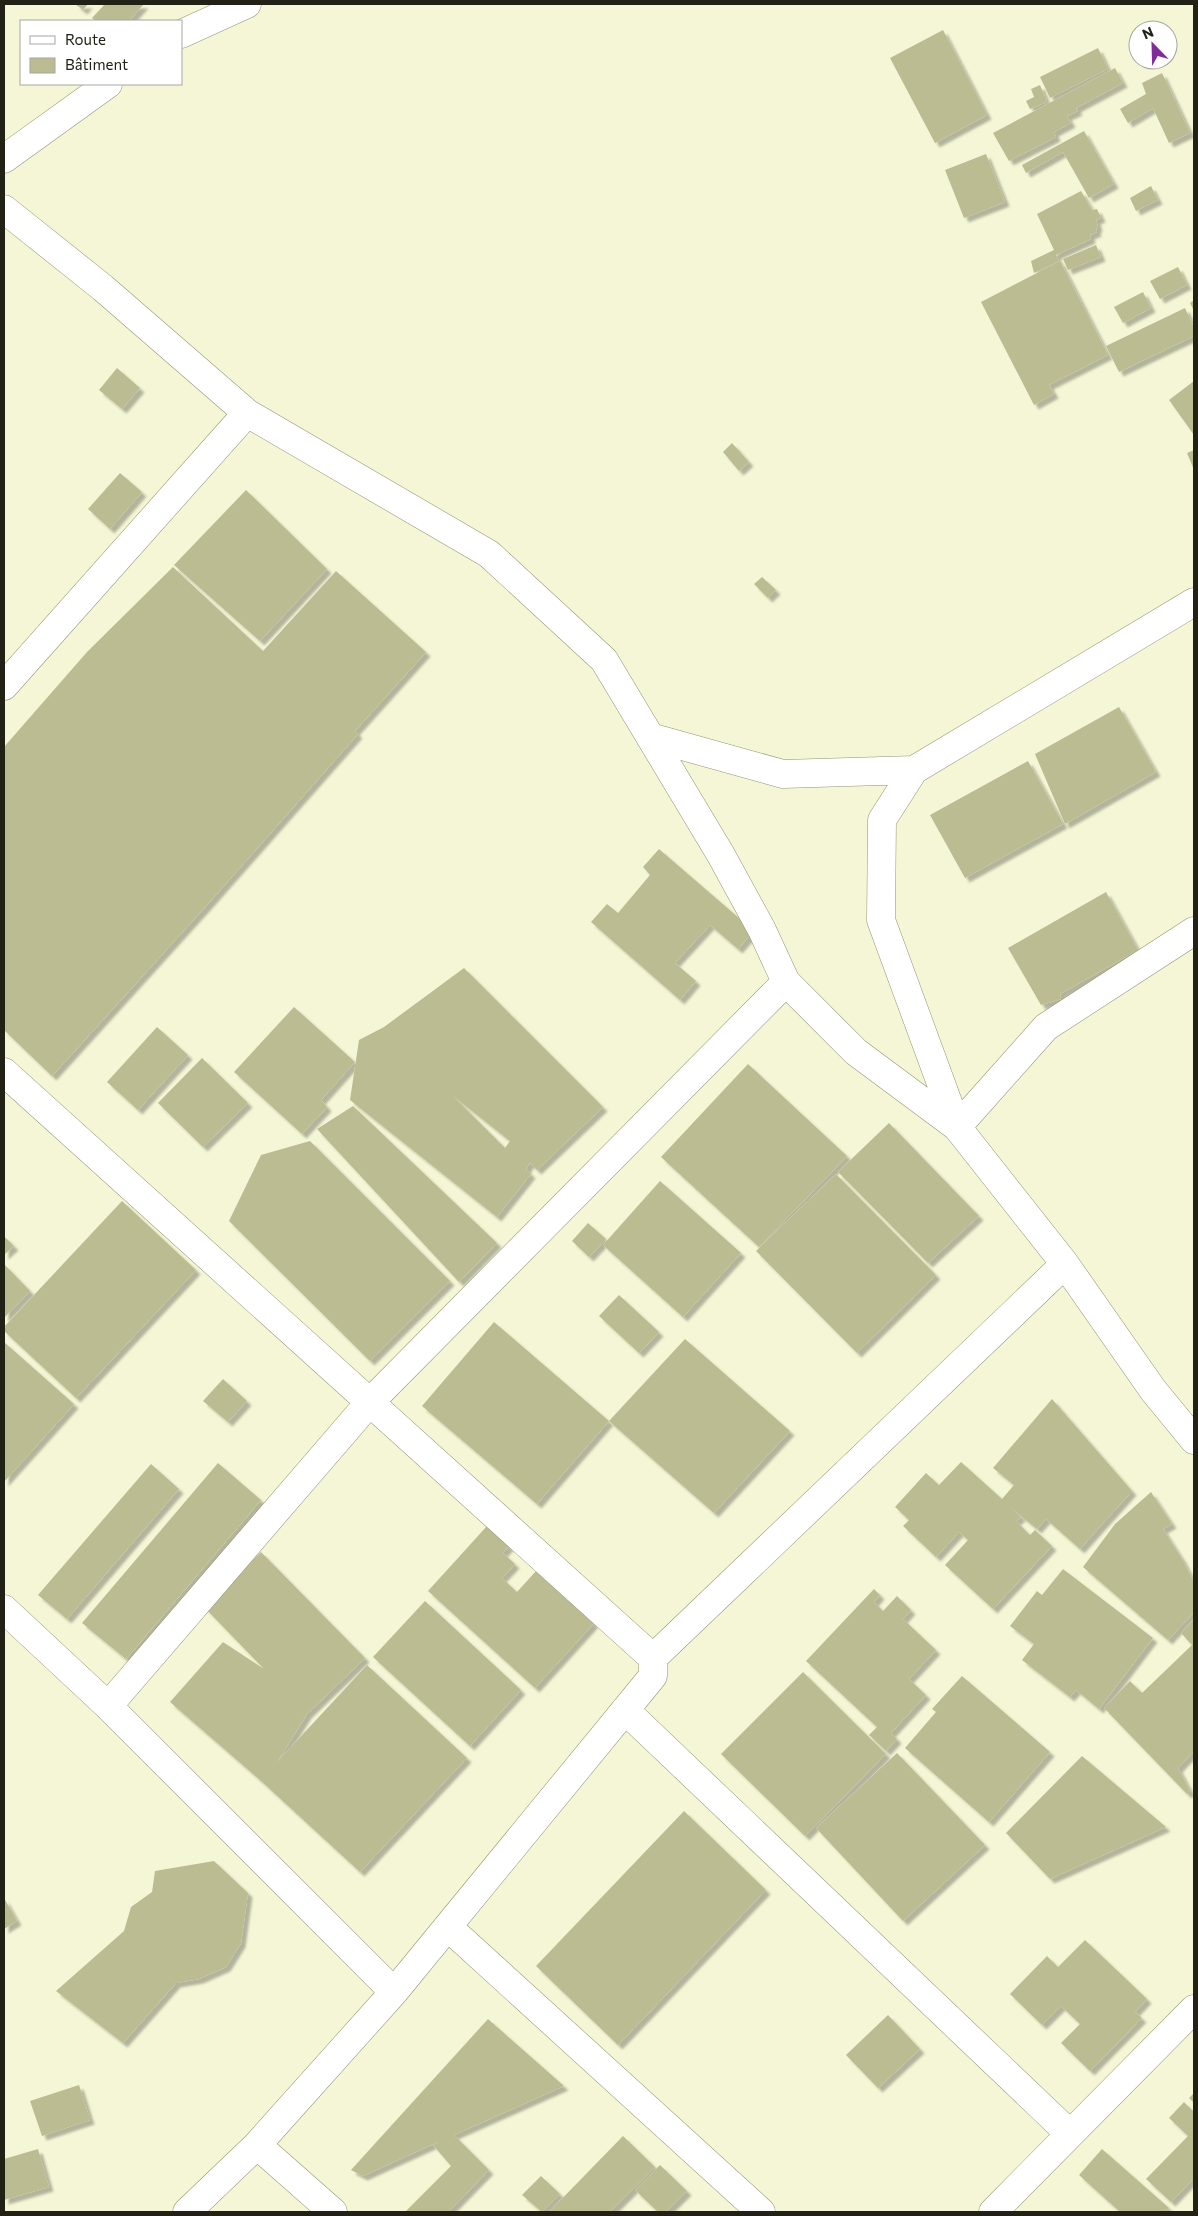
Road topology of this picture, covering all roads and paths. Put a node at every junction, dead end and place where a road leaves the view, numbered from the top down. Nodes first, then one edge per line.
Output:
1 (247, 4) edge
2 (182, 34) edge
3 (107, 85) edge
4 (4, 158) edge
5 (4, 209) edge
6 (247, 413) junction
7 (1194, 602) edge
8 (4, 686) edge
9 (650, 737) junction
10 (914, 770) junction
11 (1194, 931) edge
12 (786, 982) junction
13 (4, 1072) edge
14 (957, 1127) junction
15 (1065, 1264) junction
16 (370, 1403) junction
17 (1194, 1440) edge
18 (4, 1610) edge
19 (653, 1658) junction
20 (108, 1706) junction
21 (625, 1710) junction
22 (448, 1927) junction
23 (394, 1992) junction
24 (1194, 2009) edge
25 (1070, 2134) junction
26 (257, 2145) junction
27 (187, 2212) edge
28 (333, 2212) edge
29 (761, 2212) edge
30 (992, 2212) edge

1 - 2 street
3 - 4 street
5 - 6 street
6 - 8 street
6 - 9 street
7 - 10 street
9 - 10 street
9 - 12 street
10 - 14 street
11 - 14 street
12 - 14 street
12 - 16 street
13 - 16 street
14 - 15 street
15 - 17 street
15 - 19 street
16 - 19 street
16 - 20 street
18 - 20 street
19 - 21 street
20 - 23 street
21 - 22 street
21 - 25 street
22 - 23 street
22 - 29 street
23 - 26 street
24 - 25 street
25 - 30 street
26 - 27 street
26 - 28 street

